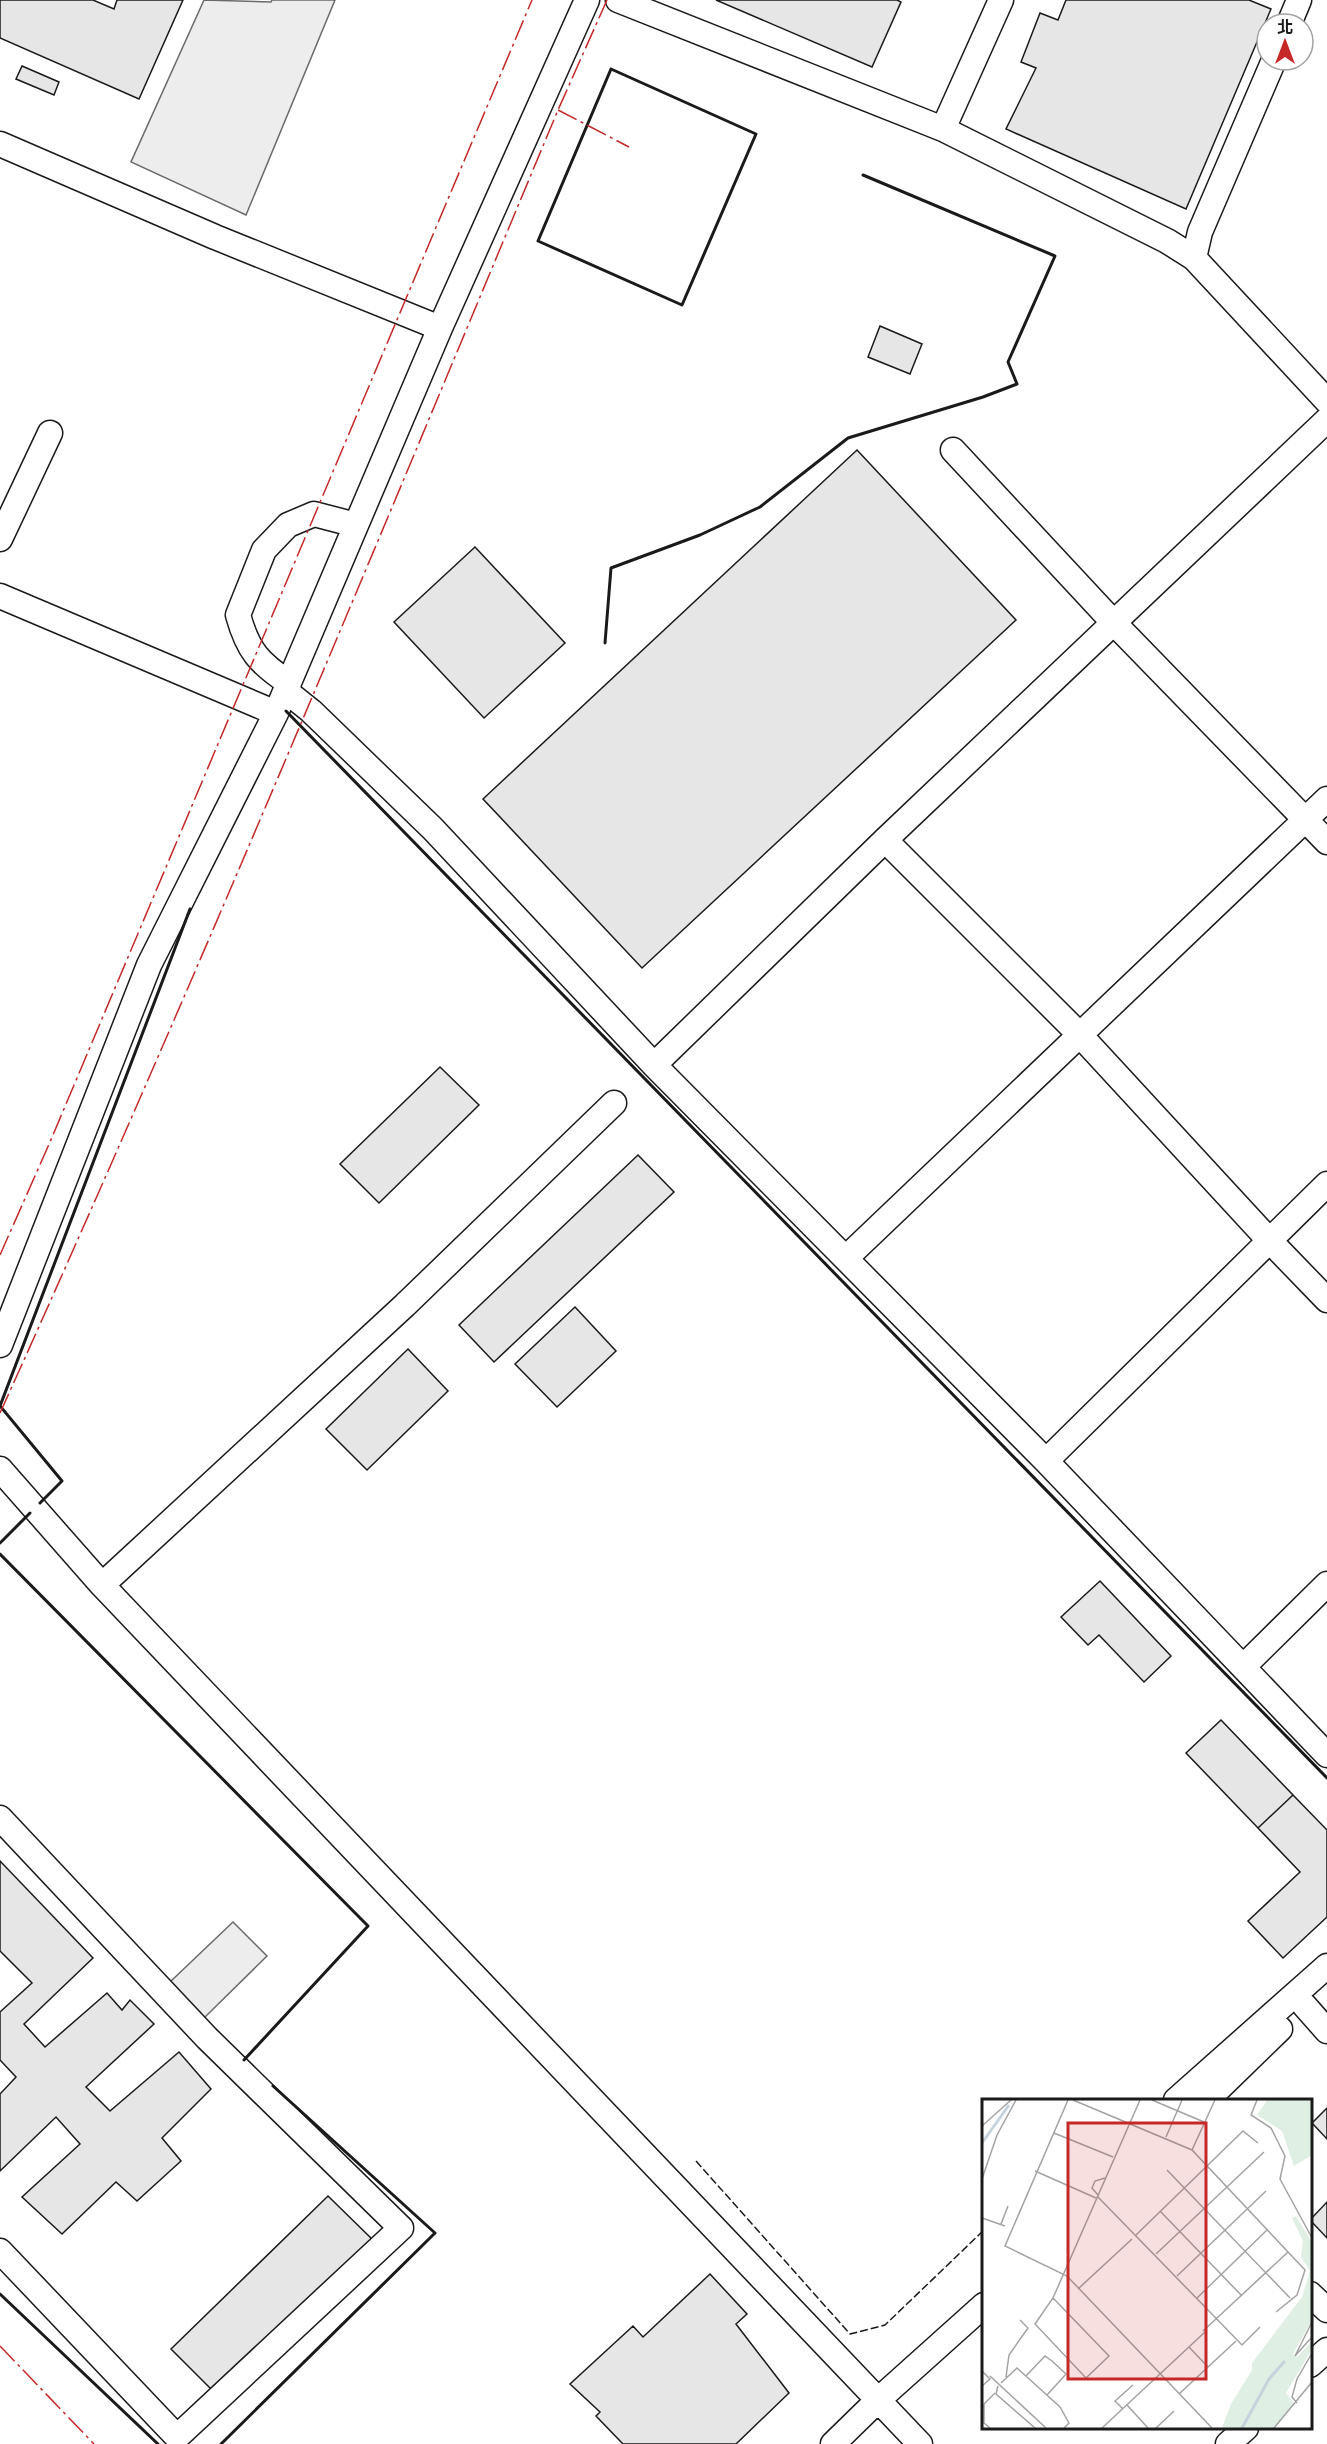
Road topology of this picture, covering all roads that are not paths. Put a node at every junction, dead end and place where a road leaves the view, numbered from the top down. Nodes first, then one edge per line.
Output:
1 (587, 0) edge
2 (618, 0) edge
3 (1001, 0) edge
4 (1269, 72) edge
5 (943, 129) junction
6 (0, 144) edge
7 (1194, 258) junction
8 (440, 328) junction
9 (1327, 401) edge
10 (1327, 420) edge
11 (50, 433) dead end
12 (953, 450) dead end
13 (356, 525) junction
14 (0, 539) edge
15 (0, 596) edge
16 (1114, 623) junction
17 (288, 687) junction
18 (276, 713) junction
19 (1327, 799) edge
20 (1305, 818) junction
21 (885, 840) junction
22 (1327, 842) edge
23 (1079, 1034) junction
24 (654, 1065) junction
25 (615, 1103) dead end
26 (1327, 1184) edge
27 (1269, 1240) junction
28 (846, 1257) junction
29 (1327, 1300) edge
30 (0, 1345) edge
31 (1046, 1461) junction
32 (0, 1469) edge
33 (1327, 1584) edge
34 (102, 1585) junction
35 (1244, 1667) junction
36 (1327, 1755) edge
37 (0, 1818) edge
38 (1327, 1966) edge
39 (1327, 2031) edge
40 (1177, 2099) edge
41 (1208, 2099) edge
42 (0, 2251) edge
43 (1312, 2295) edge
44 (982, 2307) edge
45 (1327, 2310) edge
46 (1327, 2350) edge
47 (1312, 2365) edge
48 (877, 2401) junction
49 (1244, 2429) edge
50 (833, 2444) edge
51 (920, 2444) edge
52 (1228, 2444) edge

1 - 8 lane
2 - 5 lane
3 - 5 lane
4 - 7 lane
5 - 7 lane
6 - 8 lane
7 - 9 lane
8 - 13 lane
10 - 16 lane
11 - 14 lane
12 - 16 lane
13 - 17 lane
13 - 17 lane
15 - 18 lane
16 - 20 lane
16 - 21 lane
17 - 18 lane
17 - 24 lane
18 - 30 lane
19 - 20 lane
20 - 22 lane
20 - 23 lane
21 - 23 lane
21 - 24 lane
23 - 27 lane
23 - 28 lane
24 - 28 lane
25 - 34 lane
26 - 27 lane
27 - 29 lane
27 - 31 lane
28 - 31 lane
31 - 35 lane
32 - 34 lane
33 - 35 lane
34 - 48 lane
35 - 36 lane
37 - 42 lane
38 - 40 lane
39 - 41 lane
43 - 45 lane
44 - 48 lane
46 - 47 lane
48 - 50 lane
48 - 51 lane
49 - 52 lane

